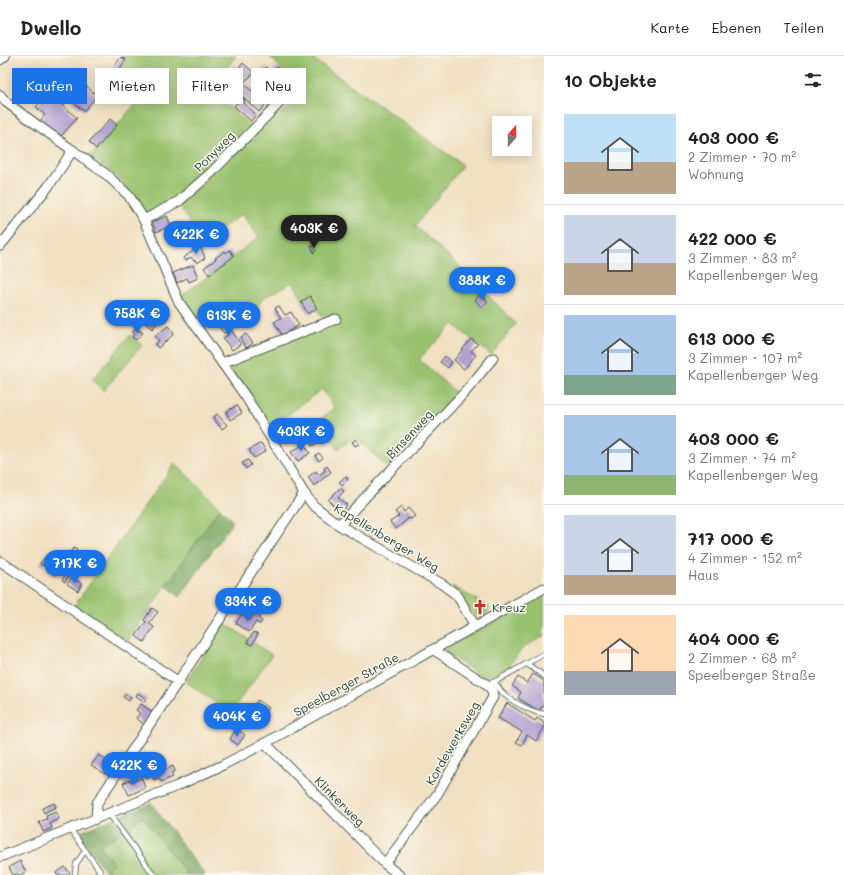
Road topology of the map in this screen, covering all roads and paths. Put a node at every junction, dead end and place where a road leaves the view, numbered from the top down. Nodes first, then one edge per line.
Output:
1 (5, 56) edge
2 (0, 60) edge
3 (0, 95) edge
4 (278, 104) edge
5 (73, 150) junction
6 (144, 220) junction
7 (0, 246) edge
8 (336, 319) dead end
9 (493, 358) dead end
10 (222, 363) junction
11 (304, 493) junction
12 (339, 525) junction
13 (0, 561) edge
14 (544, 588) edge
15 (475, 626) junction
16 (434, 650) junction
17 (544, 654) edge
18 (527, 664) junction
19 (544, 676) edge
20 (179, 682) junction
21 (490, 683) junction
22 (544, 714) edge
23 (265, 743) junction
24 (108, 814) junction
25 (96, 819) junction
26 (70, 829) junction
27 (85, 850) junction
28 (0, 857) edge
29 (385, 864) junction
30 (75, 875) edge
31 (96, 875) edge
32 (154, 875) edge
33 (399, 875) edge

1 - 2 street
3 - 5 street, Kapellenberger Weg
4 - 6 street, Ponyweg
5 - 6 street, Kapellenberger Weg
5 - 7 street
6 - 10 street, Kapellenberger Weg
8 - 10 street
9 - 12 street, Binsenweg
10 - 11 street, Kapellenberger Weg
11 - 12 street, Kapellenberger Weg
11 - 20 street
12 - 15 street, Kapellenberger Weg
13 - 20 street
14 - 15 street, Speelberger Straße
15 - 16 street, Speelberger Straße
16 - 21 street
16 - 23 street, Speelberger Straße
17 - 18 lane
18 - 19 lane
18 - 21 lane
20 - 25 street
21 - 22 lane
21 - 29 street, Kordewerksweg
23 - 24 street, Speelberger Straße
23 - 29 street, Klinkerweg
24 - 25 street, Speelberger Straße
24 - 32 lane
25 - 26 street, Speelberger Straße
26 - 27 lane
26 - 28 street, Speelberger Straße
27 - 30 lane
27 - 31 lane
29 - 33 street, Klinkerweg

